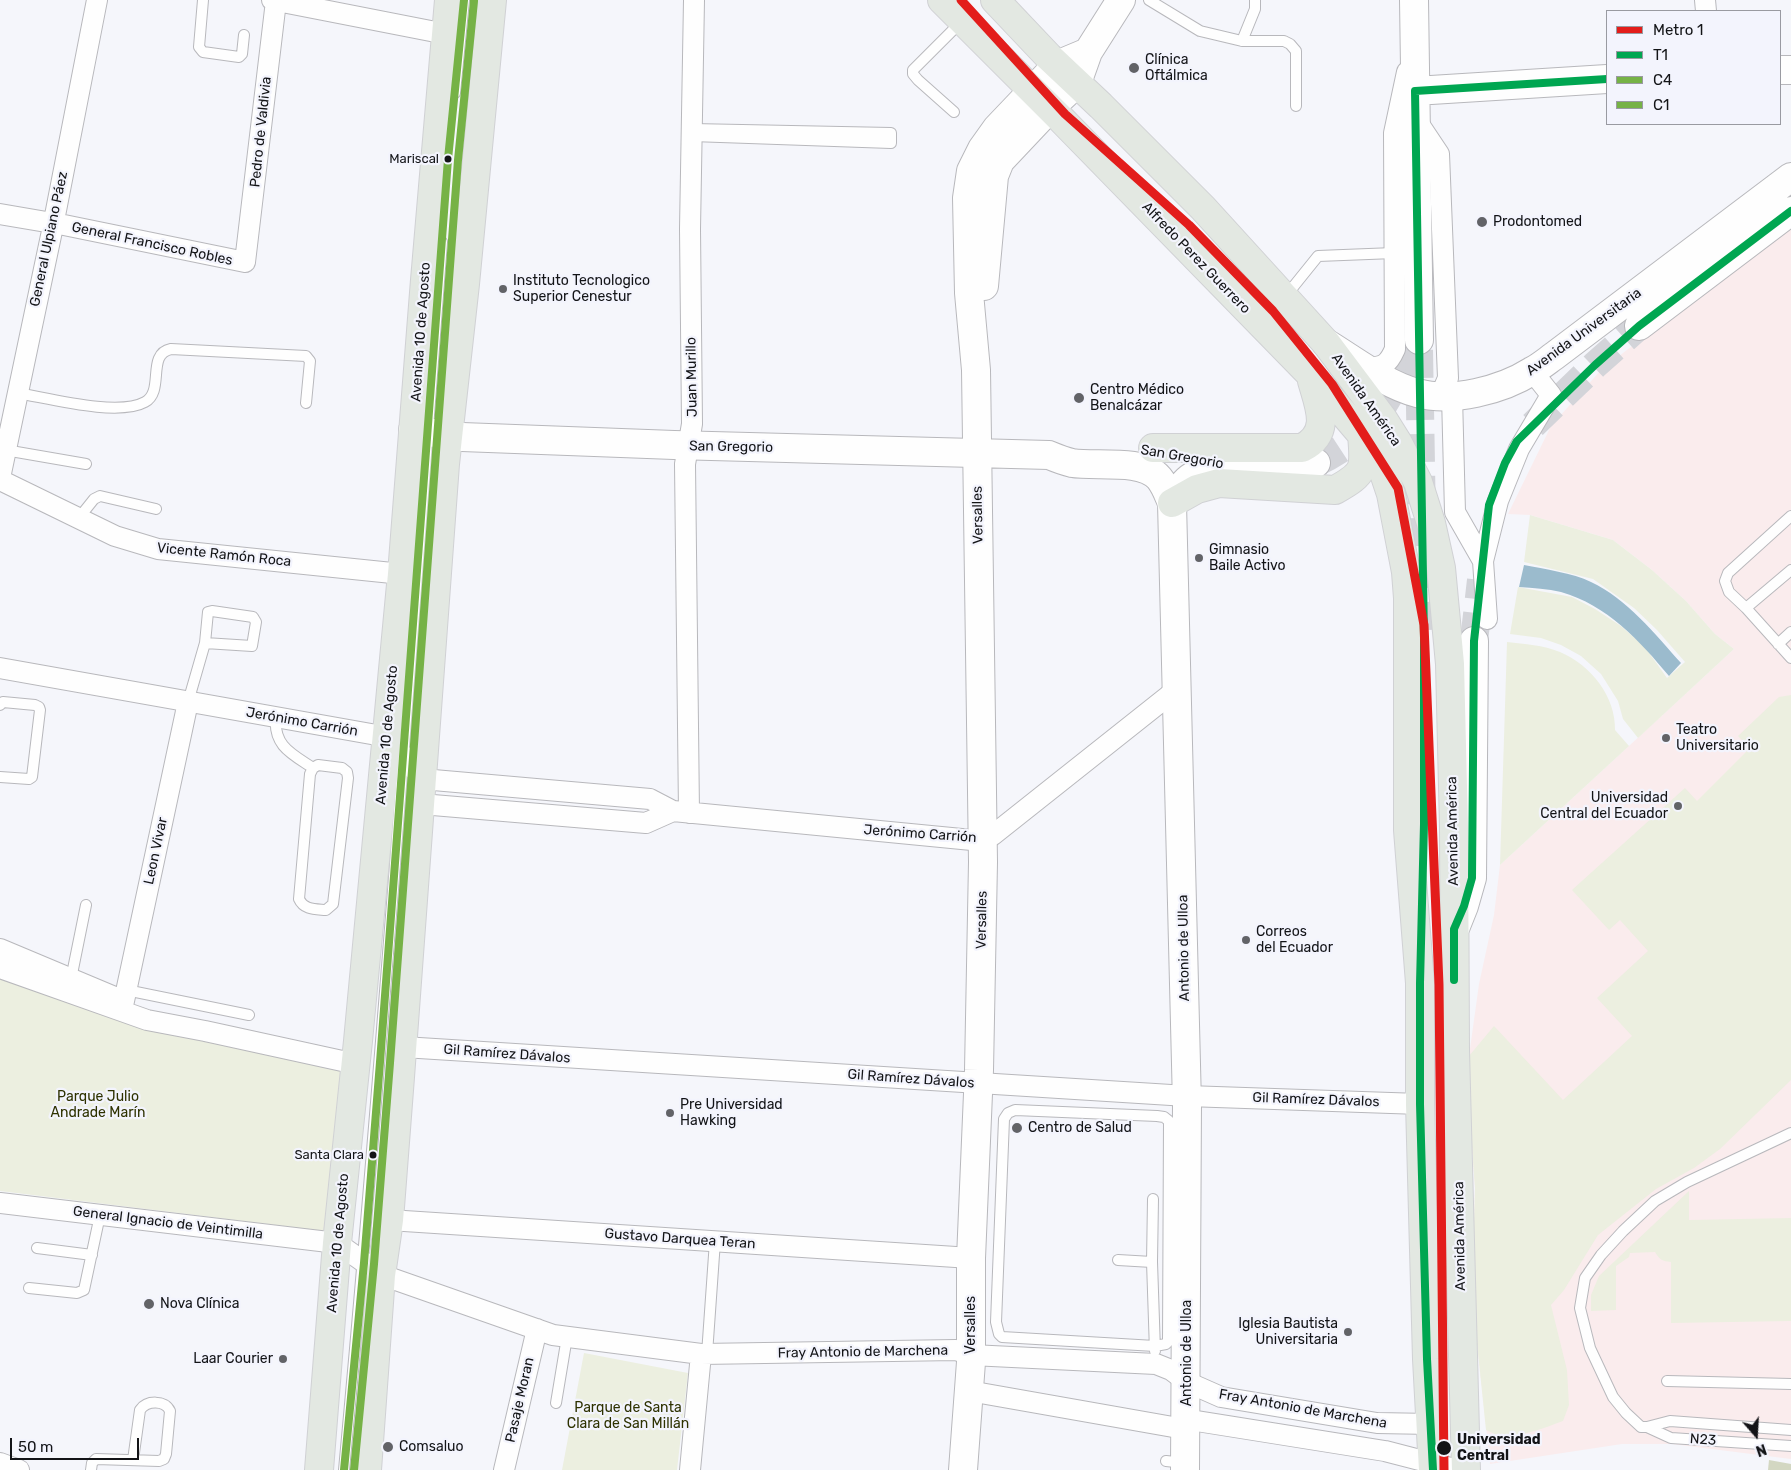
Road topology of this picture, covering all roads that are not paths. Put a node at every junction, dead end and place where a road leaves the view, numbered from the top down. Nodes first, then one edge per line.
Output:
1 (97, 0) edge
2 (203, 0) edge
3 (274, 0) edge
4 (449, 0) edge
5 (464, 0) edge
6 (492, 0) edge
7 (694, 0) edge
8 (942, 0) edge
9 (995, 0) edge
10 (1121, 0) edge
11 (1149, 0) edge
12 (1255, 0) edge
13 (1414, 0) edge
14 (963, 21) junction
15 (446, 34) junction
16 (244, 35) dead end
17 (1242, 41) junction
18 (1414, 41) junction
19 (1088, 52) junction
20 (1057, 65) junction
21 (1606, 79) edge
22 (1077, 83) junction
23 (1414, 91) junction
24 (1041, 99) junction
25 (1296, 106) dead end
26 (954, 112) dead end
27 (1415, 118) junction
28 (692, 132) junction
29 (891, 138) dead end
30 (1791, 177) edge
31 (1791, 210) edge
32 (0, 214) edge
33 (53, 224) junction
34 (1394, 253) junction
35 (245, 262) joint
36 (1284, 297) junction
37 (1639, 326) tunnel mouth
38 (1418, 340) tunnel mouth
39 (1326, 343) junction
40 (1365, 366) junction
41 (1532, 371) junction
42 (1310, 374) junction
43 (17, 393) junction
44 (1446, 396) junction
45 (306, 403) dead end
46 (430, 433) junction
47 (1362, 435) junction
48 (688, 446) junction
49 (1153, 448) junction
50 (6, 450) junction
51 (976, 452) junction
52 (1049, 455) junction
53 (86, 464) dead end
54 (1316, 464) tunnel mouth
55 (1232, 466) junction
56 (0, 479) edge
57 (1172, 503) junction
58 (156, 509) dead end
59 (1791, 516) edge
60 (78, 519) junction
61 (1483, 561) junction
62 (1791, 570) edge
63 (402, 574) junction
64 (1746, 608) junction
65 (1481, 630) joint
66 (1791, 632) edge
67 (1424, 638) tunnel mouth
68 (205, 642) junction
69 (1778, 644) junction
70 (1791, 658) edge
71 (0, 668) edge
72 (1177, 689) junction
73 (188, 702) junction
74 (0, 705) edge
75 (276, 717) junction
76 (396, 746) junction
77 (313, 768) junction
78 (0, 776) edge
79 (422, 792) junction
80 (681, 812) junction
81 (983, 839) junction
82 (86, 905) dead end
83 (1454, 929) junction
84 (0, 949) edge
85 (0, 968) edge
86 (71, 979) junction
87 (1420, 983) junction
88 (125, 996) junction
89 (249, 1015) dead end
90 (403, 1048) junction
91 (356, 1064) junction
92 (978, 1083) junction
93 (1187, 1096) junction
94 (1420, 1104) junction
95 (1791, 1133) edge
96 (1153, 1199) dead end
97 (0, 1203) edge
98 (100, 1215) junction
99 (389, 1220) junction
100 (715, 1241) junction
101 (337, 1243) junction
102 (37, 1248) dead end
103 (92, 1255) junction
104 (971, 1258) junction
105 (1118, 1260) dead end
106 (1152, 1262) junction
107 (373, 1269) junction
108 (29, 1288) dead end
109 (537, 1329) junction
110 (567, 1337) junction
111 (704, 1354) junction
112 (971, 1355) junction
113 (1155, 1355) junction
114 (1667, 1381) dead end
115 (1187, 1382) junction
116 (1791, 1384) edge
117 (969, 1391) junction
118 (556, 1404) dead end
119 (1186, 1424) junction
120 (1430, 1424) junction
121 (1647, 1427) junction
122 (1791, 1430) edge
123 (1791, 1446) edge
124 (134, 1460) junction
125 (0, 1463) edge
126 (1179, 1465) edge
127 (1441, 1468) edge
128 (20, 1470) edge
129 (91, 1470) edge
130 (319, 1470) edge
131 (344, 1470) edge
132 (367, 1470) edge
133 (504, 1470) edge
134 (690, 1470) edge
135 (963, 1470) edge
136 (1466, 1470) edge

1 - 33 street, General Ulpiano Páez
2 - 16 lane
3 - 15 street
3 - 35 street, Pedro de Valdivia
4 - 15 main road, Avenida 10 de Agosto
5 - 46 lane
6 - 46 main road, Avenida 10 de Agosto
7 - 28 street, Juan Murillo
8 - 14 main road, Alfredo Perez Guerrero
9 - 20 main road
10 - 19 street, Versalles
11 - 17 lane
12 - 17 lane
13 - 18 street, Avenida América
14 - 24 main road, Alfredo Perez Guerrero
14 - 26 lane
15 - 46 main road, Avenida 10 de Agosto
17 - 25 lane
18 - 23 street, Avenida América
18 - 34 street, Avenida América
19 - 20 street, Versalles
19 - 22 street, Versalles
20 - 22 main road
20 - 24 street, Versalles
21 - 23 street
22 - 24 street, Versalles
22 - 36 main road
23 - 27 street, Avenida América
24 - 42 main road, Alfredo Perez Guerrero
24 - 51 street, Versalles
27 - 38 street, Avenida América
27 - 44 street
28 - 29 lane
28 - 48 street, Juan Murillo
30 - 41 street, Avenida Universitaria
31 - 37 street, Avenida Universitaria
32 - 33 street, General Francisco Robles
33 - 35 street, General Francisco Robles
33 - 43 street, General Ulpiano Páez
34 - 36 lane
34 - 40 street, Avenida América
36 - 39 main road
39 - 40 street, Avenida Universitaria
39 - 83 main road, Avenida América
40 - 44 street, Avenida Universitaria
41 - 44 street, Avenida Universitaria
41 - 61 street
42 - 47 main road, Alfredo Perez Guerrero
42 - 49 main road
43 - 45 lane
43 - 50 street, General Ulpiano Páez
44 - 61 street
46 - 48 street, San Gregorio
46 - 63 main road, Avenida 10 de Agosto
46 - 76 lane
46 - 79 main road, Avenida 10 de Agosto
47 - 57 main road
47 - 87 main road, Avenida América
48 - 51 street, San Gregorio
48 - 80 street, Juan Murillo
49 - 52 street, San Gregorio
49 - 55 street, San Gregorio
50 - 53 lane
50 - 56 street, General Ulpiano Páez
51 - 52 street, San Gregorio
51 - 81 street, Versalles
52 - 57 street, San Gregorio
54 - 55 street, San Gregorio
55 - 57 street
56 - 60 street, Vicente Ramón Roca
57 - 72 street, Antonio de Ulloa
58 - 60 lane
59 - 64 lane
60 - 63 street, Vicente Ramón Roca
61 - 65 street
62 - 64 lane
63 - 76 main road, Avenida 10 de Agosto
64 - 69 lane
65 - 83 street
66 - 69 lane
67 - 87 main road
68 - 68 lane
68 - 73 lane
69 - 70 lane
71 - 73 street, Jerónimo Carrión
72 - 81 street, Jerónimo Carrión
72 - 93 street, Antonio de Ulloa
73 - 75 street, Jerónimo Carrión
73 - 88 street, Leon Vivar
74 - 78 lane
75 - 76 street, Jerónimo Carrión
75 - 77 lane
76 - 79 street
76 - 91 main road, Avenida 10 de Agosto
76 - 107 lane
77 - 77 lane
79 - 80 street, Jerónimo Carrión
79 - 90 main road, Avenida 10 de Agosto
80 - 81 street, Jerónimo Carrión
81 - 92 street, Versalles
82 - 86 lane
83 - 136 main road, Avenida América
84 - 86 street
85 - 91 street
86 - 88 street
87 - 94 main road, Avenida América
88 - 89 lane
90 - 92 street, Gil Ramírez Dávalos
90 - 99 main road, Avenida 10 de Agosto
91 - 101 main road, Avenida 10 de Agosto
92 - 93 street, Gil Ramírez Dávalos
92 - 104 street, Versalles
93 - 94 street, Gil Ramírez Dávalos
93 - 115 street, Antonio de Ulloa
94 - 120 main road, Avenida América
95 - 121 lane, N23
96 - 106 lane
97 - 98 street, General Ignacio de Veintimilla
98 - 101 street, General Ignacio de Veintimilla
98 - 103 lane
99 - 100 street, Gustavo Darquea Teran
99 - 107 main road, Avenida 10 de Agosto
100 - 104 street, Gustavo Darquea Teran
100 - 111 lane
101 - 107 street, Fray Antonio de Marchena
101 - 130 main road, Avenida 10 de Agosto
102 - 103 lane
103 - 108 lane
104 - 112 street, Versalles
105 - 106 lane
106 - 113 lane
107 - 109 street, Fray Antonio de Marchena
107 - 131 lane
107 - 132 main road, Avenida 10 de Agosto
109 - 110 street, Fray Antonio de Marchena
109 - 133 street, Pasaje Moran
110 - 111 street, Fray Antonio de Marchena
110 - 118 lane
111 - 112 street, Fray Antonio de Marchena
111 - 134 street
112 - 113 street, Fray Antonio de Marchena
112 - 117 street, Versalles
113 - 113 lane
113 - 115 street, Fray Antonio de Marchena
114 - 116 lane
115 - 119 street, Antonio de Ulloa
115 - 120 street, Fray Antonio de Marchena
117 - 119 street, Fray Antonio de Marchena
117 - 135 street, Versalles
119 - 126 street, Antonio de Ulloa
119 - 127 street, Fray Antonio de Marchena
120 - 127 main road, Avenida América
121 - 122 lane, N23
121 - 123 lane, N23
124 - 124 lane
124 - 129 lane
125 - 128 street

